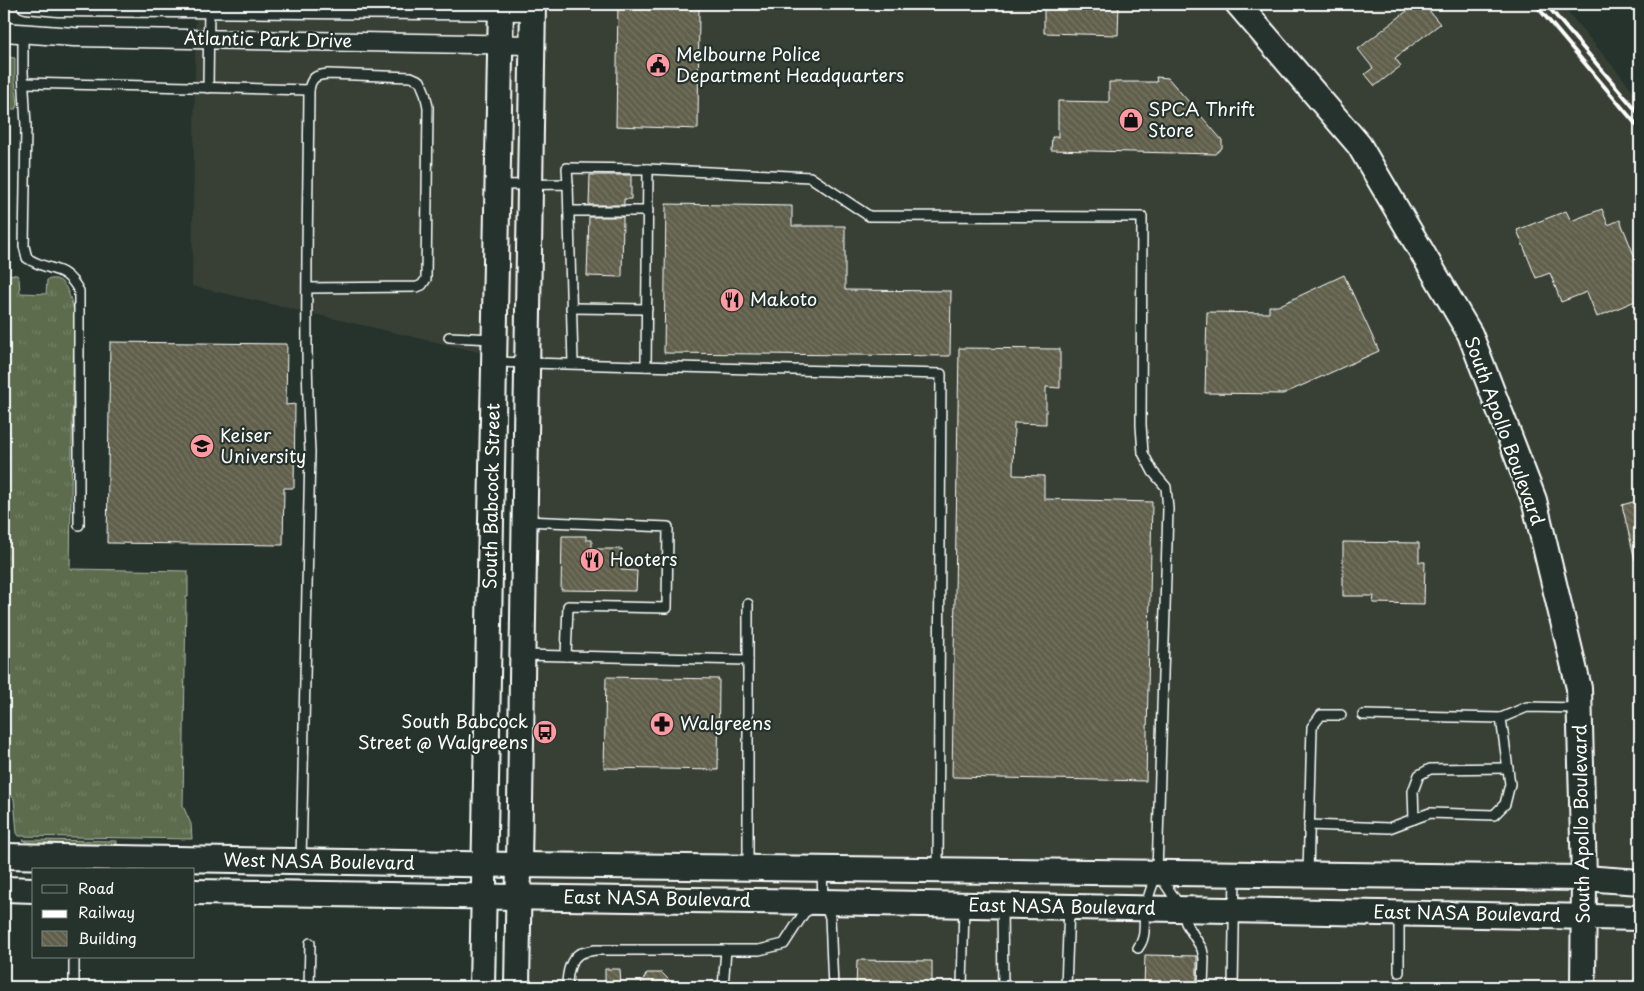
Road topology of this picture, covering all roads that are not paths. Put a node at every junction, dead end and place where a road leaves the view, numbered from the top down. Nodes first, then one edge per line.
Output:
1 (26, 4) edge
2 (1238, 4) edge
3 (209, 6) edge
4 (501, 7) edge
5 (533, 7) edge
6 (4, 32) edge
7 (23, 33) junction
8 (208, 39) junction
9 (501, 44) junction
10 (532, 45) junction
11 (24, 83) junction
12 (208, 88) junction
13 (309, 90) junction
14 (648, 170) junction
15 (530, 184) junction
16 (568, 184) junction
17 (498, 185) junction
18 (569, 211) junction
19 (648, 211) junction
20 (307, 288) junction
21 (571, 308) junction
22 (647, 308) junction
23 (449, 337) dead end
24 (495, 350) junction
25 (527, 362) junction
26 (573, 363) junction
27 (646, 366) junction
28 (524, 521) junction
29 (79, 525) dead end
30 (748, 604) dead end
31 (522, 655) junction
32 (566, 656) junction
33 (748, 660) junction
34 (1580, 708) junction
35 (1341, 715) dead end
36 (1363, 715) dead end
37 (1501, 718) junction
38 (1508, 768) junction
39 (1414, 819) junction
40 (1309, 825) junction
41 (4, 856) edge
42 (301, 861) junction
43 (485, 864) junction
44 (519, 865) junction
45 (748, 868) junction
46 (822, 869) junction
47 (938, 870) junction
48 (1157, 873) junction
49 (1235, 874) junction
50 (1308, 875) junction
51 (1584, 878) junction
52 (1640, 882) edge
53 (4, 889) edge
54 (32, 890) edge
55 (195, 892) edge
56 (484, 896) junction
57 (518, 897) junction
58 (823, 902) junction
59 (964, 905) junction
60 (1002, 906) junction
61 (1068, 907) junction
62 (1145, 908) junction
63 (1182, 909) junction
64 (1235, 910) junction
65 (1399, 912) junction
66 (1585, 917) junction
67 (1640, 918) edge
68 (310, 943) dead end
69 (1138, 948) dead end
70 (726, 950) junction
71 (74, 958) edge
72 (1399, 972) dead end
73 (74, 987) edge
74 (309, 987) edge
75 (482, 987) edge
76 (517, 987) edge
77 (567, 987) edge
78 (724, 987) edge
79 (833, 987) edge
80 (962, 987) edge
81 (1003, 987) edge
82 (1066, 987) edge
83 (1204, 987) edge
84 (1233, 987) edge
85 (1583, 987) edge

1 - 3 street, Atlantic Park Drive
1 - 7 street
2 - 34 main road, South Apollo Boulevard
3 - 4 street, Atlantic Park Drive
3 - 8 lane
4 - 5 street, Atlantic Park Drive
4 - 9 main road, South Babcock Street
5 - 10 main road, South Babcock Street
6 - 7 street, Atlantic Park Drive
7 - 8 street, Atlantic Park Drive
7 - 11 lane
8 - 9 street, Atlantic Park Drive
8 - 12 lane
9 - 10 street, Atlantic Park Drive
9 - 17 main road, South Babcock Street
10 - 15 main road, South Babcock Street
11 - 12 lane
11 - 29 lane
12 - 13 lane
13 - 20 lane
13 - 20 lane
14 - 16 lane
14 - 19 lane
14 - 48 lane
15 - 16 lane
15 - 17 lane
15 - 25 main road, South Babcock Street
16 - 18 lane
17 - 24 main road, South Babcock Street
18 - 19 lane
18 - 21 lane
19 - 22 lane
20 - 42 lane
21 - 22 lane
21 - 26 lane
22 - 27 lane
23 - 24 lane
24 - 25 lane
24 - 43 main road, South Babcock Street
25 - 26 lane
25 - 28 main road, South Babcock Street
26 - 27 lane
27 - 47 lane
28 - 31 main road, South Babcock Street
28 - 32 lane
30 - 33 lane
31 - 32 lane
31 - 44 main road, South Babcock Street
32 - 33 lane
33 - 45 lane
34 - 37 lane
34 - 51 main road, South Apollo Boulevard
35 - 40 lane
36 - 37 lane
37 - 38 lane
38 - 39 lane
38 - 39 lane
39 - 40 lane
40 - 50 lane
41 - 42 main road, West NASA Boulevard
42 - 43 main road, West NASA Boulevard
43 - 44 main road
43 - 56 main road, South Babcock Street
44 - 45 main road, East NASA Boulevard
44 - 57 main road, South Babcock Street
45 - 46 main road, East NASA Boulevard
46 - 47 main road, East NASA Boulevard
46 - 58 lane
47 - 48 main road, East NASA Boulevard
48 - 49 main road, East NASA Boulevard
48 - 62 lane
48 - 63 lane
49 - 50 main road, East NASA Boulevard
49 - 64 lane
50 - 51 main road, East NASA Boulevard
51 - 52 main road, East NASA Boulevard
51 - 66 main road, South Apollo Boulevard
53 - 54 main road
55 - 56 main road, West NASA Boulevard
56 - 57 main road, East NASA Boulevard
56 - 75 main road, South Babcock Street
57 - 58 main road, East NASA Boulevard
57 - 76 main road, South Babcock Street
58 - 59 main road, East NASA Boulevard
58 - 70 lane
58 - 79 lane
59 - 60 main road, East NASA Boulevard
59 - 80 lane
60 - 61 main road, East NASA Boulevard
60 - 81 lane
61 - 62 main road, East NASA Boulevard
61 - 82 lane
62 - 63 main road, East NASA Boulevard
62 - 69 lane
63 - 64 main road, East NASA Boulevard
63 - 83 lane
64 - 65 main road, East NASA Boulevard
64 - 84 lane
65 - 66 main road, East NASA Boulevard
65 - 72 lane
66 - 67 main road, East NASA Boulevard
66 - 85 main road, South Apollo Boulevard
68 - 74 lane
70 - 77 lane
70 - 78 lane
71 - 73 lane

